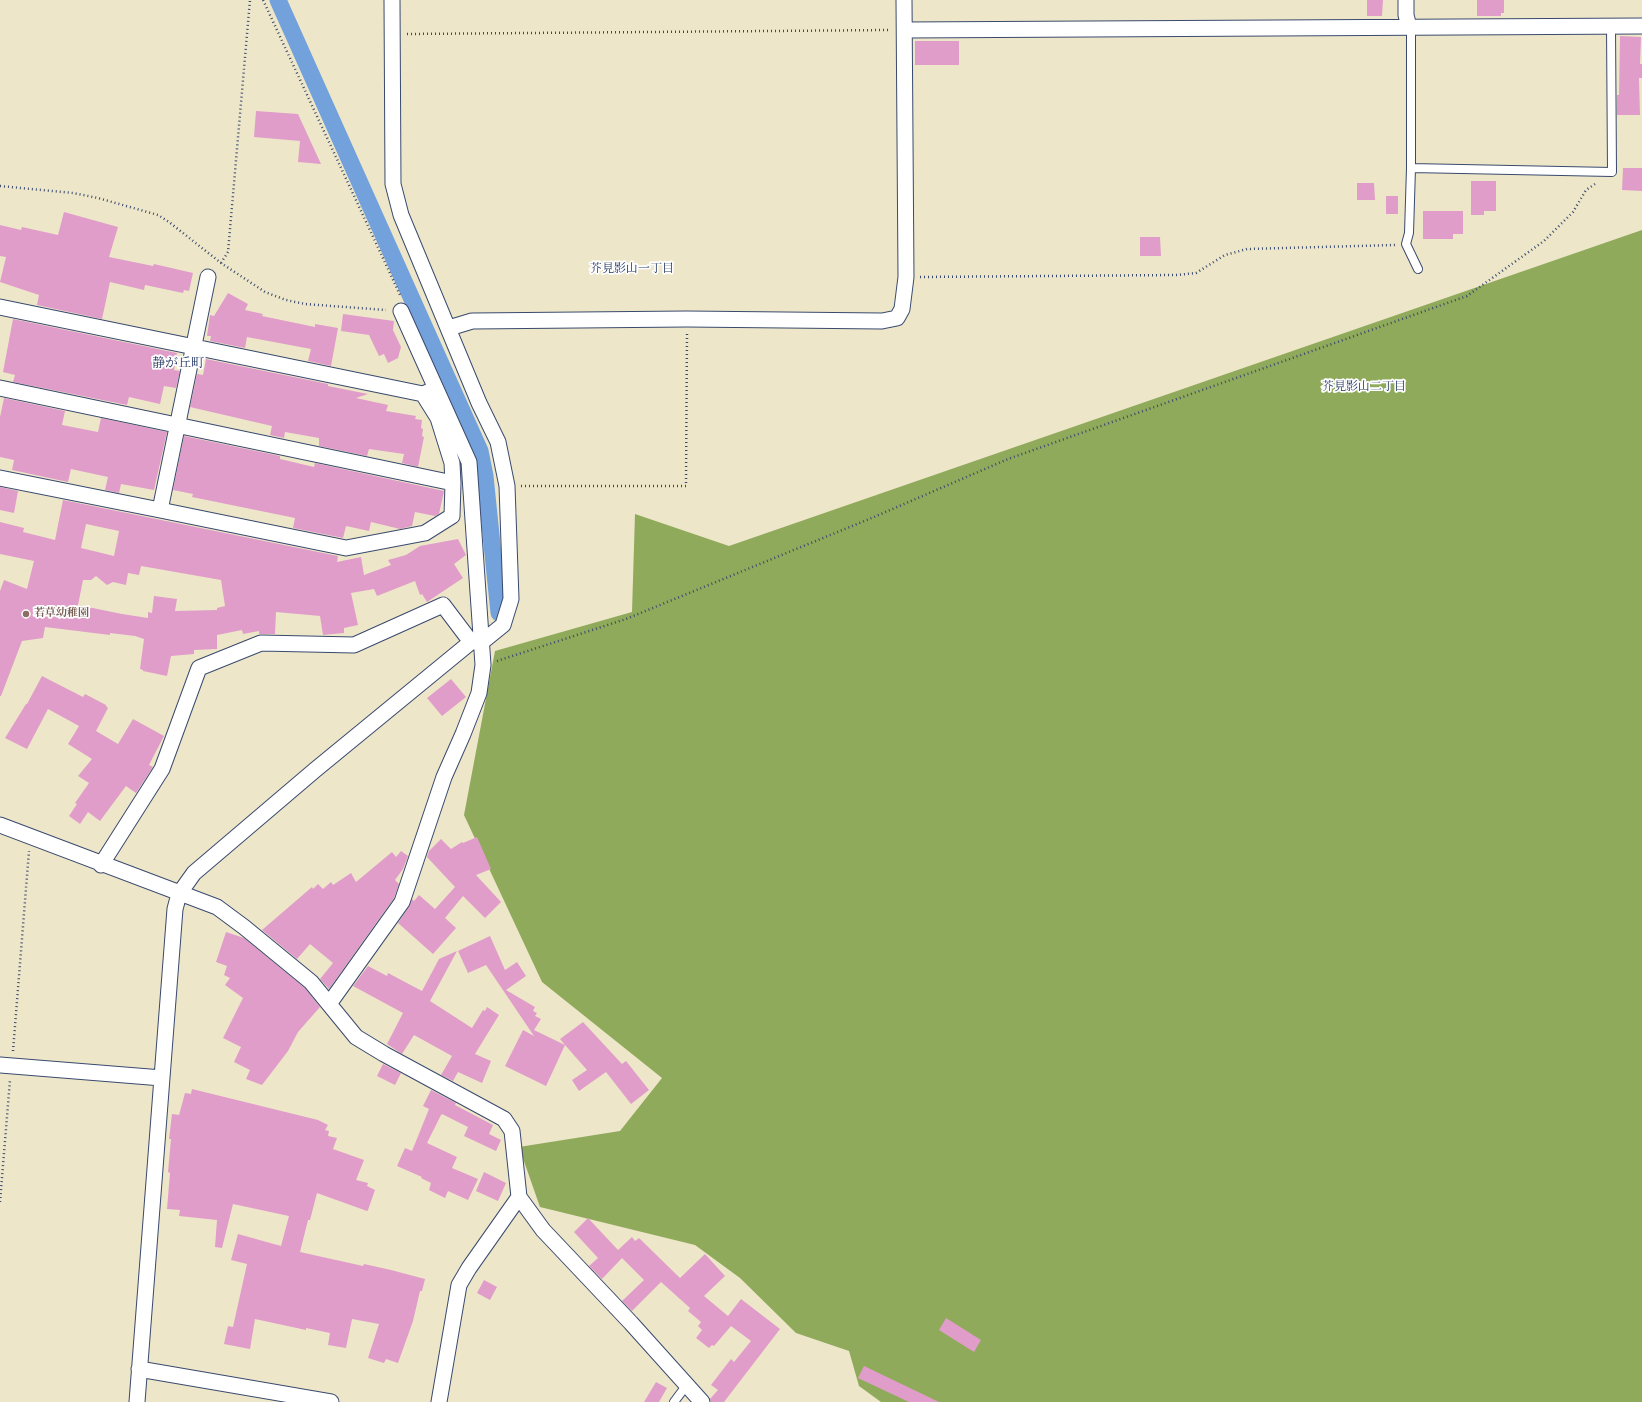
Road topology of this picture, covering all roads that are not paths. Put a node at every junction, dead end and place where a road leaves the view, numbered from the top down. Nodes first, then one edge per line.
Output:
1 (392, 0) edge
2 (904, 0) edge
3 (1406, 0) edge
4 (1611, 26) junction
5 (1642, 26) edge
6 (1409, 27) junction
7 (905, 30) junction
8 (1411, 168) junction
9 (1418, 269) dead end
10 (208, 277) dead end
11 (0, 307) edge
12 (401, 311) road end
13 (449, 328) junction
14 (193, 347) junction
15 (0, 388) edge
16 (430, 391) junction
17 (177, 425) junction
18 (0, 478) edge
19 (453, 483) junction
20 (160, 510) junction
21 (477, 642) junction
22 (0, 825) edge
23 (101, 864) junction
24 (179, 894) junction
25 (330, 1004) junction
26 (6, 1066) edge
27 (162, 1078) junction
28 (519, 1197) junction
29 (139, 1369) junction
30 (686, 1386) junction
31 (137, 1402) edge
32 (331, 1402) edge
33 (439, 1402) edge
34 (674, 1402) edge
35 (702, 1402) edge

1 - 13 street
2 - 7 street
3 - 6 street
4 - 5 street
4 - 6 street
4 - 8 lane
6 - 7 street
6 - 8 lane
7 - 13 street
8 - 9 lane
10 - 14 street
11 - 14 street
12 - 16 street
13 - 21 street
14 - 16 street
14 - 17 street
15 - 17 street
16 - 19 street
16 - 21 street
17 - 19 street
17 - 20 street
18 - 20 street
19 - 20 street
21 - 23 street
21 - 24 street
21 - 25 street
22 - 23 street
23 - 24 street
24 - 25 street
24 - 27 street
25 - 28 street
26 - 27 street
27 - 29 street
28 - 30 street
28 - 33 street
29 - 31 street
29 - 32 street
30 - 34 lane
30 - 35 street

